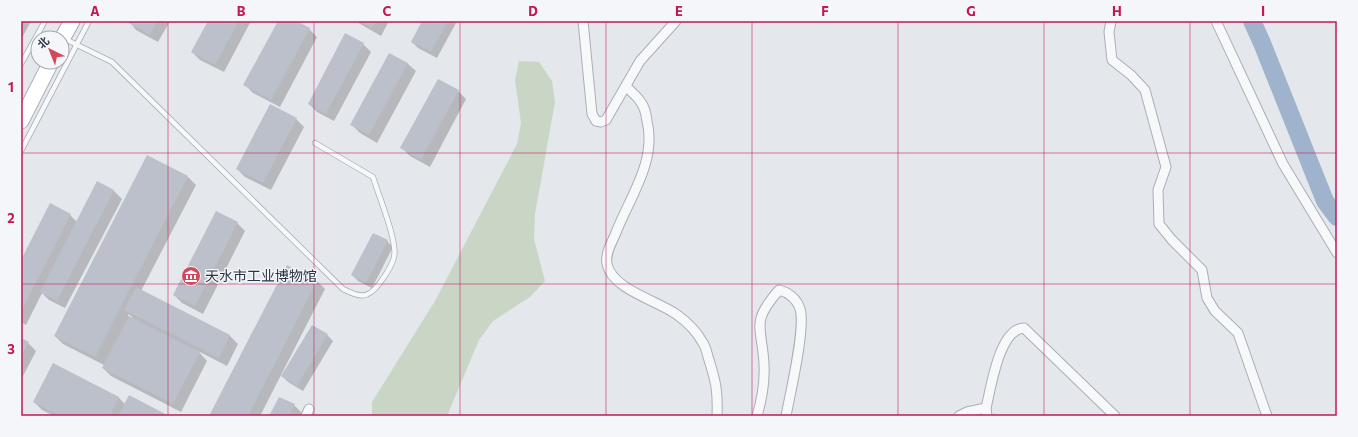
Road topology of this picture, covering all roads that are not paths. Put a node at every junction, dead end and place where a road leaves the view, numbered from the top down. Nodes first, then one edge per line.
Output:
1 (45, 21) edge
2 (90, 21) edge
3 (583, 21) edge
4 (676, 21) edge
5 (1112, 21) edge
6 (1216, 21) edge
7 (70, 36) edge
8 (70, 43) edge
9 (21, 64) edge
10 (38, 70) edge
11 (46, 70) edge
12 (52, 70) edge
13 (626, 86) junction
14 (21, 103) edge
15 (21, 120) edge
16 (315, 143) dead end
17 (21, 151) edge
18 (1337, 253) edge
19 (986, 412) edge
20 (717, 416) edge
21 (757, 416) edge
22 (786, 416) edge
23 (959, 416) edge
24 (1115, 416) edge
25 (1267, 416) edge

1 - 9 lane
2 - 7 lane
3 - 13 street
4 - 13 street
5 - 25 street
6 - 18 street
8 - 16 lane
10 - 14 main road
11 - 15 main road
12 - 17 lane
13 - 20 street
19 - 23 street
19 - 24 street
21 - 22 street

